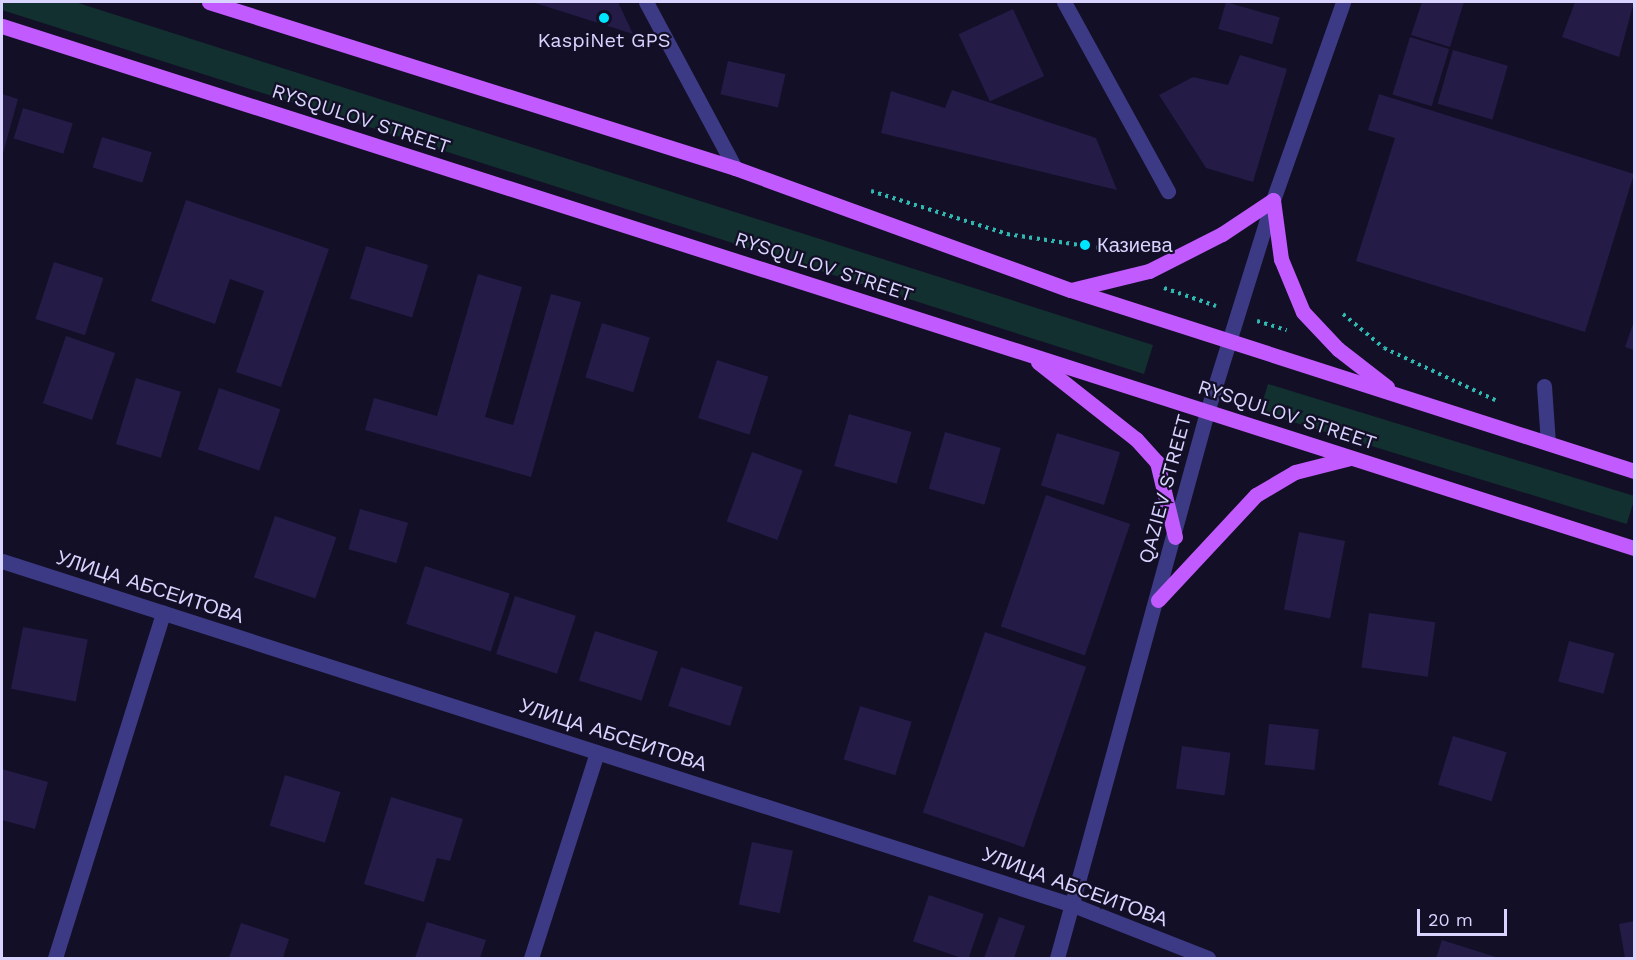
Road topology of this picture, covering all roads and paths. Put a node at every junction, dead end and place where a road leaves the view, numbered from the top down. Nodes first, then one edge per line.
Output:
1 (209, 2) edge
2 (646, 2) edge
3 (1064, 2) edge
4 (1343, 2) edge
5 (2, 26) edge
6 (735, 168) junction
7 (1168, 191) dead end
8 (1273, 200) junction
9 (1161, 287) dead end
10 (1071, 290) junction
11 (1224, 309) dead end
12 (1343, 314) dead end
13 (1231, 342) junction
14 (1029, 355) junction
15 (1544, 386) dead end
16 (1393, 392) junction
17 (1500, 402) dead end
18 (1207, 412) junction
19 (1548, 443) junction
20 (1351, 458) junction
21 (1635, 471) edge
22 (1175, 537) junction
23 (1635, 548) edge
24 (2, 561) edge
25 (1158, 600) junction
26 (163, 613) junction
27 (597, 752) junction
28 (1073, 904) junction
29 (55, 958) edge
30 (531, 958) edge
31 (1057, 958) edge
32 (1208, 958) edge

1 - 6 main road
2 - 6 street
3 - 7 street
4 - 8 street, QAZIEV STREET
5 - 14 main road, RYSQULOV STREET
6 - 10 main road
8 - 10 main road
8 - 13 street, QAZIEV STREET
8 - 16 main road
9 - 11 path
10 - 13 main road
12 - 17 path
13 - 16 main road
13 - 18 street, QAZIEV STREET
14 - 18 main road, RYSQULOV STREET
14 - 22 main road
15 - 19 street
16 - 19 main road
18 - 20 main road, RYSQULOV STREET
18 - 22 street, QAZIEV STREET
19 - 21 main road
20 - 23 main road, RYSQULOV STREET
20 - 25 main road
22 - 25 street, QAZIEV STREET
24 - 26 street, УЛИЦА АБСЕИТОВА
25 - 28 street, QAZIEV STREET
26 - 27 street, УЛИЦА АБСЕИТОВА
26 - 29 street
27 - 28 street, УЛИЦА АБСЕИТОВА
27 - 30 street
28 - 31 street, QAZIEV STREET
28 - 32 street, УЛИЦА АБСЕИТОВА

